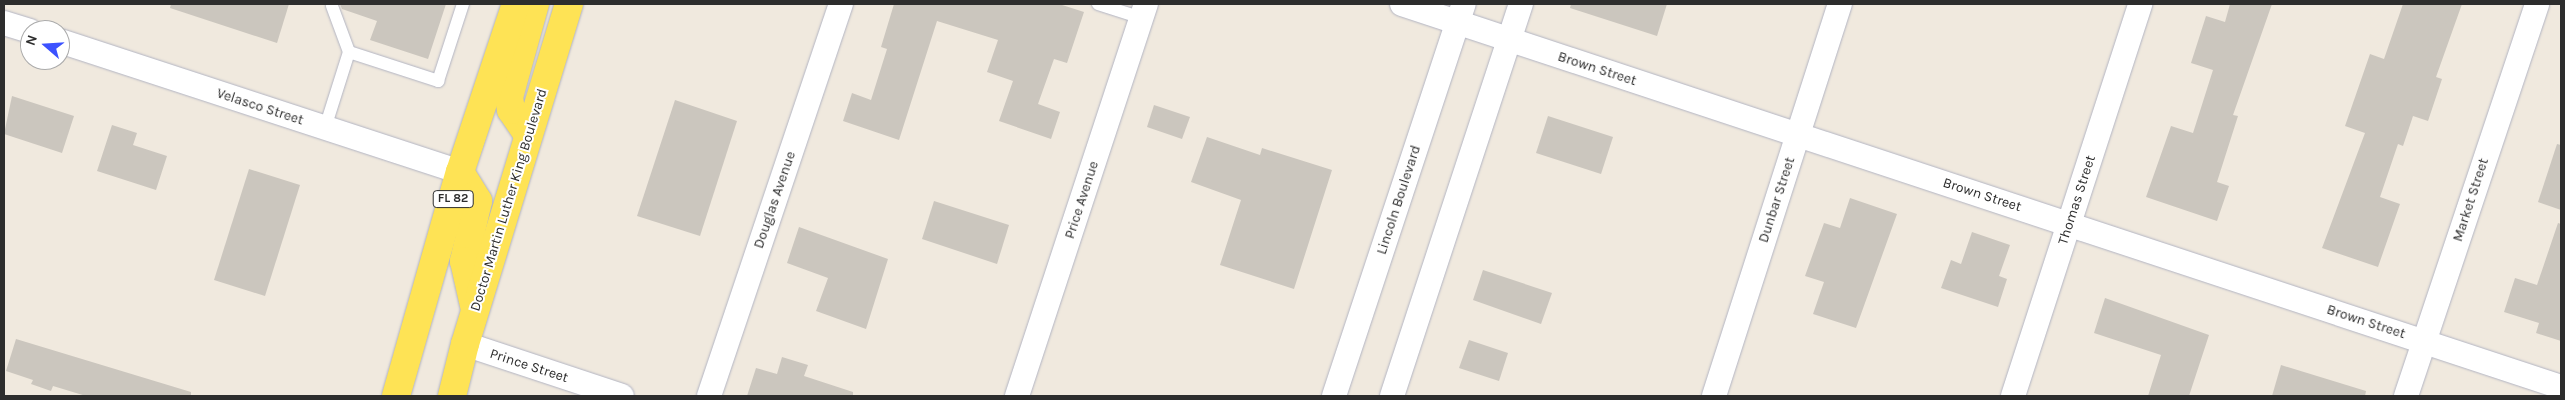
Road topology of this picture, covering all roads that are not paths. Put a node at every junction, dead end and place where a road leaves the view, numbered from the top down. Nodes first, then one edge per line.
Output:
1 (463, 4) edge
2 (516, 4) edge
3 (535, 4) edge
4 (569, 4) edge
5 (841, 4) edge
6 (1098, 4) edge
7 (1402, 4) edge
8 (1521, 4) edge
9 (1840, 4) edge
10 (2140, 4) edge
11 (2537, 4) edge
12 (332, 6) dead end
13 (1144, 11) edge
14 (1461, 13) edge
15 (4, 22) edge
16 (20, 28) edge
17 (1509, 40) junction
18 (70, 44) edge
19 (350, 52) junction
20 (325, 128) junction
21 (528, 135) junction
22 (1798, 135) junction
23 (460, 172) junction
24 (2070, 224) junction
25 (476, 312) junction
26 (2424, 341) junction
27 (465, 344) junction
28 (2561, 387) edge
29 (396, 396) edge
30 (452, 396) edge
31 (622, 396) edge
32 (709, 396) edge
33 (1017, 396) edge
34 (1334, 396) edge
35 (1392, 396) edge
36 (1714, 396) edge
37 (2013, 396) edge
38 (2406, 396) edge

1 - 19 lane
2 - 23 main road, FL 82
3 - 21 main road
4 - 21 main road, Doctor Martin Luther King Boulevard
5 - 32 street, Douglas Avenue
6 - 13 lane
7 - 14 street, Brown Street
8 - 17 street
9 - 22 street, Dunbar Street
10 - 24 street, Thomas Street
11 - 26 street, Market Street
12 - 19 lane
13 - 33 street, Price Avenue
14 - 17 street, Brown Street
14 - 34 street, Lincoln Boulevard
15 - 16 street
17 - 22 street, Brown Street
17 - 35 street
18 - 20 street, Velasco Street
19 - 20 lane
20 - 23 street, Velasco Street
21 - 25 main road, Doctor Martin Luther King Boulevard
22 - 24 street, Brown Street
22 - 36 street, Dunbar Street
23 - 25 main road
23 - 29 main road, FL 82
24 - 26 street, Brown Street
24 - 37 street, Thomas Street
25 - 27 main road, Doctor Martin Luther King Boulevard
26 - 28 street, Brown Street
26 - 38 street, Market Street
27 - 30 main road, Doctor Martin Luther King Boulevard
27 - 31 street, Prince Street

